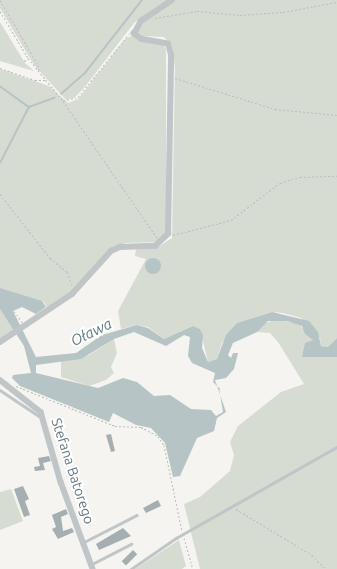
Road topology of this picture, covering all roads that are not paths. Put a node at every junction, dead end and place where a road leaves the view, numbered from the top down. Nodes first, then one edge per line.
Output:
1 (172, 0) edge
2 (0, 342) edge
3 (0, 380) edge
4 (0, 390) edge
5 (43, 418) junction
6 (337, 447) edge
7 (137, 516) dead end
8 (83, 542) junction
9 (131, 544) dead end
10 (92, 567) edge
11 (131, 569) edge

1 - 2 street
3 - 5 street, Stefana Batorego
4 - 5 lane
5 - 8 street, Stefana Batorego
6 - 11 lane
7 - 8 lane, Stefana Batorego
8 - 10 street, Stefana Batorego
9 - 10 lane

